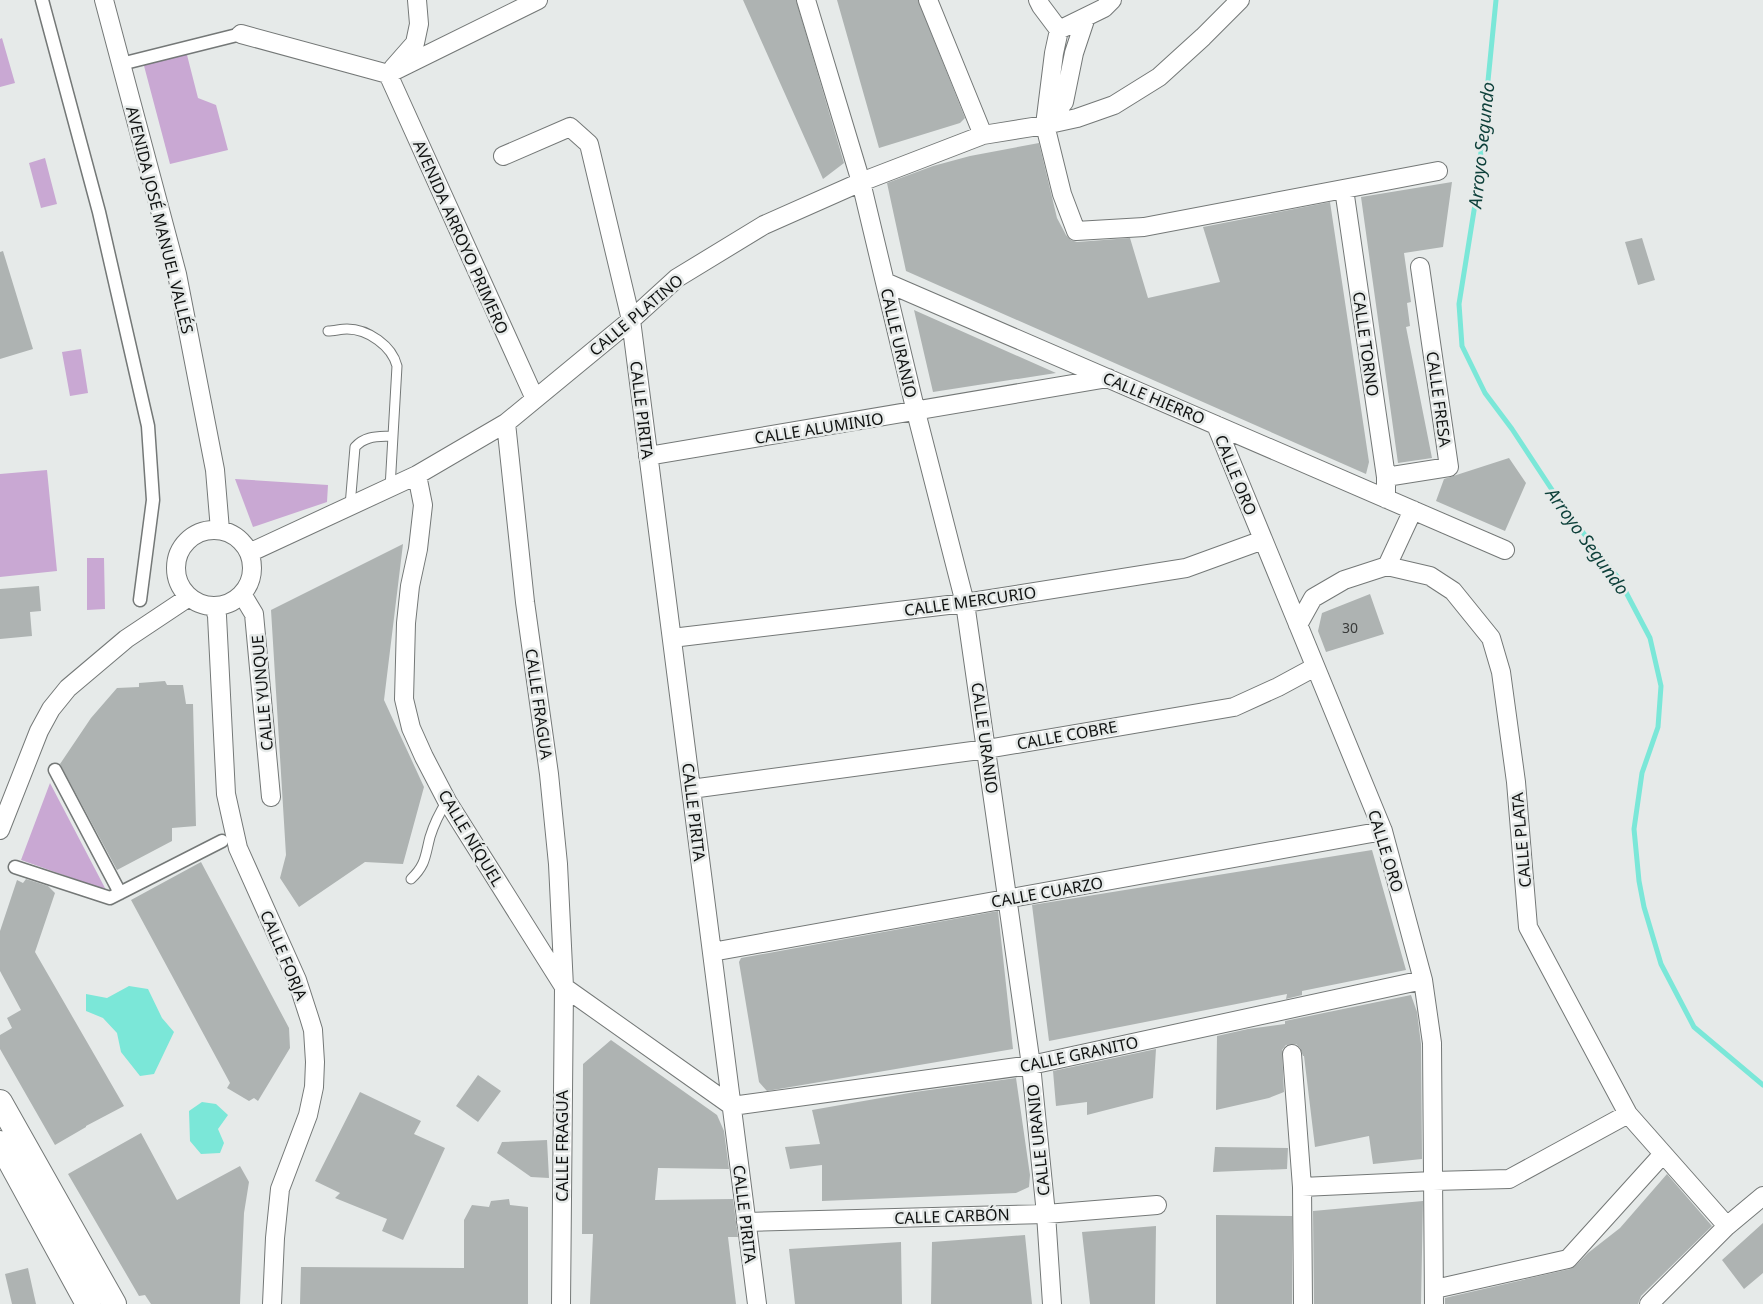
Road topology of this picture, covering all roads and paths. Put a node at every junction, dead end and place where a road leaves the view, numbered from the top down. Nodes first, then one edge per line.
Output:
1 (42, 0) edge
2 (104, 0) edge
3 (417, 0) edge
4 (538, 0) edge
5 (806, 0) edge
6 (928, 0) edge
7 (1038, 0) edge
8 (1112, 0) edge
9 (1240, 0) edge
10 (1086, 17) junction
11 (1059, 30) junction
12 (241, 34) joint
13 (121, 64) junction
14 (388, 74) junction
15 (1045, 125) junction
16 (983, 135) junction
17 (503, 156) dead end
18 (1438, 171) dead end
19 (861, 182) junction
20 (1344, 189) junction
21 (1420, 267) dead end
22 (885, 282) junction
23 (631, 320) junction
24 (328, 332) dead end
25 (1108, 378) junction
26 (535, 399) junction
27 (916, 412) junction
28 (506, 422) junction
29 (1216, 425) junction
30 (393, 436) junction
31 (648, 456) junction
32 (417, 475) junction
33 (1386, 477) junction
34 (390, 488) junction
35 (1386, 499) junction
36 (350, 506) junction
37 (1413, 510) junction
38 (220, 530) junction
39 (1263, 540) junction
40 (1505, 550) dead end
41 (249, 553) junction
42 (1387, 566) junction
43 (242, 594) junction
44 (189, 597) junction
45 (140, 600) dead end
46 (965, 602) junction
47 (214, 606) junction
48 (1298, 626) junction
49 (672, 638) junction
50 (1315, 666) junction
51 (987, 749) junction
52 (55, 770) dead end
53 (691, 789) junction
54 (271, 796) dead end
55 (447, 801) junction
56 (0, 830) edge
57 (1382, 831) junction
58 (222, 841) dead end
59 (15, 867) dead end
60 (411, 879) dead end
61 (120, 893) junction
62 (1008, 899) junction
63 (712, 952) junction
64 (1423, 980) junction
65 (564, 987) junction
66 (1292, 1054) dead end
67 (1031, 1065) junction
68 (0, 1102) edge
69 (732, 1106) junction
70 (1628, 1114) junction
71 (0, 1143) edge
72 (1663, 1154) junction
73 (1433, 1181) junction
74 (1302, 1187) junction
75 (1763, 1196) edge
76 (1157, 1205) dead end
77 (1046, 1214) junction
78 (746, 1222) junction
79 (1727, 1226) junction
80 (1434, 1297) edge
81 (88, 1304) edge
82 (114, 1304) edge
83 (272, 1304) edge
84 (561, 1304) edge
85 (757, 1304) edge
86 (1052, 1304) edge
87 (1302, 1304) edge
88 (1649, 1304) edge

1 - 45 street
2 - 13 street, AVENIDA JOSÉ MANUEL VALLÉS
3 - 14 street
4 - 14 street
5 - 19 street, CALLE URANIO
6 - 16 street
7 - 11 street
8 - 10 street
9 - 15 street, CALLE PLATINO
10 - 11 street
10 - 15 street
11 - 15 street
12 - 13 street
12 - 14 street
13 - 38 street, AVENIDA JOSÉ MANUEL VALLÉS
14 - 26 street, AVENIDA ARROYO PRIMERO
15 - 16 street, CALLE PLATINO
15 - 20 street
16 - 19 street, CALLE PLATINO
17 - 23 street, CALLE PIRITA
18 - 20 street
19 - 22 street, CALLE URANIO
19 - 23 street, CALLE PLATINO
20 - 33 street, CALLE TORNO
21 - 33 street, CALLE FRESA
22 - 25 street, CALLE HIERRO
22 - 27 street, CALLE URANIO
23 - 26 street, CALLE PLATINO
23 - 31 street, CALLE PIRITA
24 - 30 lane
25 - 27 street, CALLE ALUMINIO
25 - 29 street, CALLE HIERRO
26 - 28 street, CALLE PLATINO
27 - 31 street, CALLE ALUMINIO
27 - 46 street, CALLE URANIO
28 - 32 street, CALLE PLATINO
28 - 65 street, CALLE FRAGUA
29 - 35 street, CALLE HIERRO
29 - 39 street, CALLE ORO
30 - 34 lane
30 - 36 lane
31 - 49 street, CALLE PIRITA
32 - 34 street, CALLE PLATINO
32 - 55 street, CALLE NÍQUEL
33 - 35 street, CALLE TORNO
34 - 36 street, CALLE PLATINO
35 - 37 street, CALLE HIERRO
36 - 41 street, CALLE PLATINO
37 - 40 street, CALLE HIERRO
37 - 42 street
38 - 41 street
38 - 44 street
39 - 46 street, CALLE MERCURIO
39 - 48 street, CALLE ORO
41 - 43 street
42 - 48 street
42 - 70 street, CALLE PLATA
43 - 47 street
43 - 54 street, CALLE YUNQUE
44 - 47 street
44 - 56 street
46 - 49 street, CALLE MERCURIO
46 - 51 street, CALLE URANIO
47 - 83 street, CALLE FORJA
48 - 50 street, CALLE ORO
49 - 53 street, CALLE PIRITA
50 - 51 street, CALLE COBRE
50 - 57 street, CALLE ORO
51 - 53 street, CALLE COBRE
51 - 62 street, CALLE URANIO
52 - 61 street
53 - 63 street, CALLE PIRITA
55 - 60 lane
55 - 65 street, CALLE NÍQUEL
57 - 62 street, CALLE CUARZO
57 - 64 street, CALLE ORO
58 - 61 street
59 - 61 street
62 - 63 street, CALLE CUARZO
62 - 67 street, CALLE URANIO
63 - 69 street, CALLE PIRITA
64 - 67 street, CALLE GRANITO
64 - 73 street, CALLE ORO
65 - 69 street, CALLE NÍQUEL
65 - 84 street, CALLE FRAGUA
66 - 74 street
67 - 69 street, CALLE GRANITO
67 - 77 street, CALLE URANIO
68 - 82 main road
69 - 78 street, CALLE PIRITA
70 - 72 street, CALLE PLATA
70 - 73 street
71 - 81 main road
72 - 79 street, CALLE PLATA
72 - 80 street
73 - 74 street
73 - 80 street, CALLE ORO
74 - 87 street
75 - 79 street
76 - 77 street, CALLE CARBÓN
77 - 78 street, CALLE CARBÓN
77 - 86 street, CALLE URANIO
78 - 85 street, CALLE PIRITA
79 - 88 street

